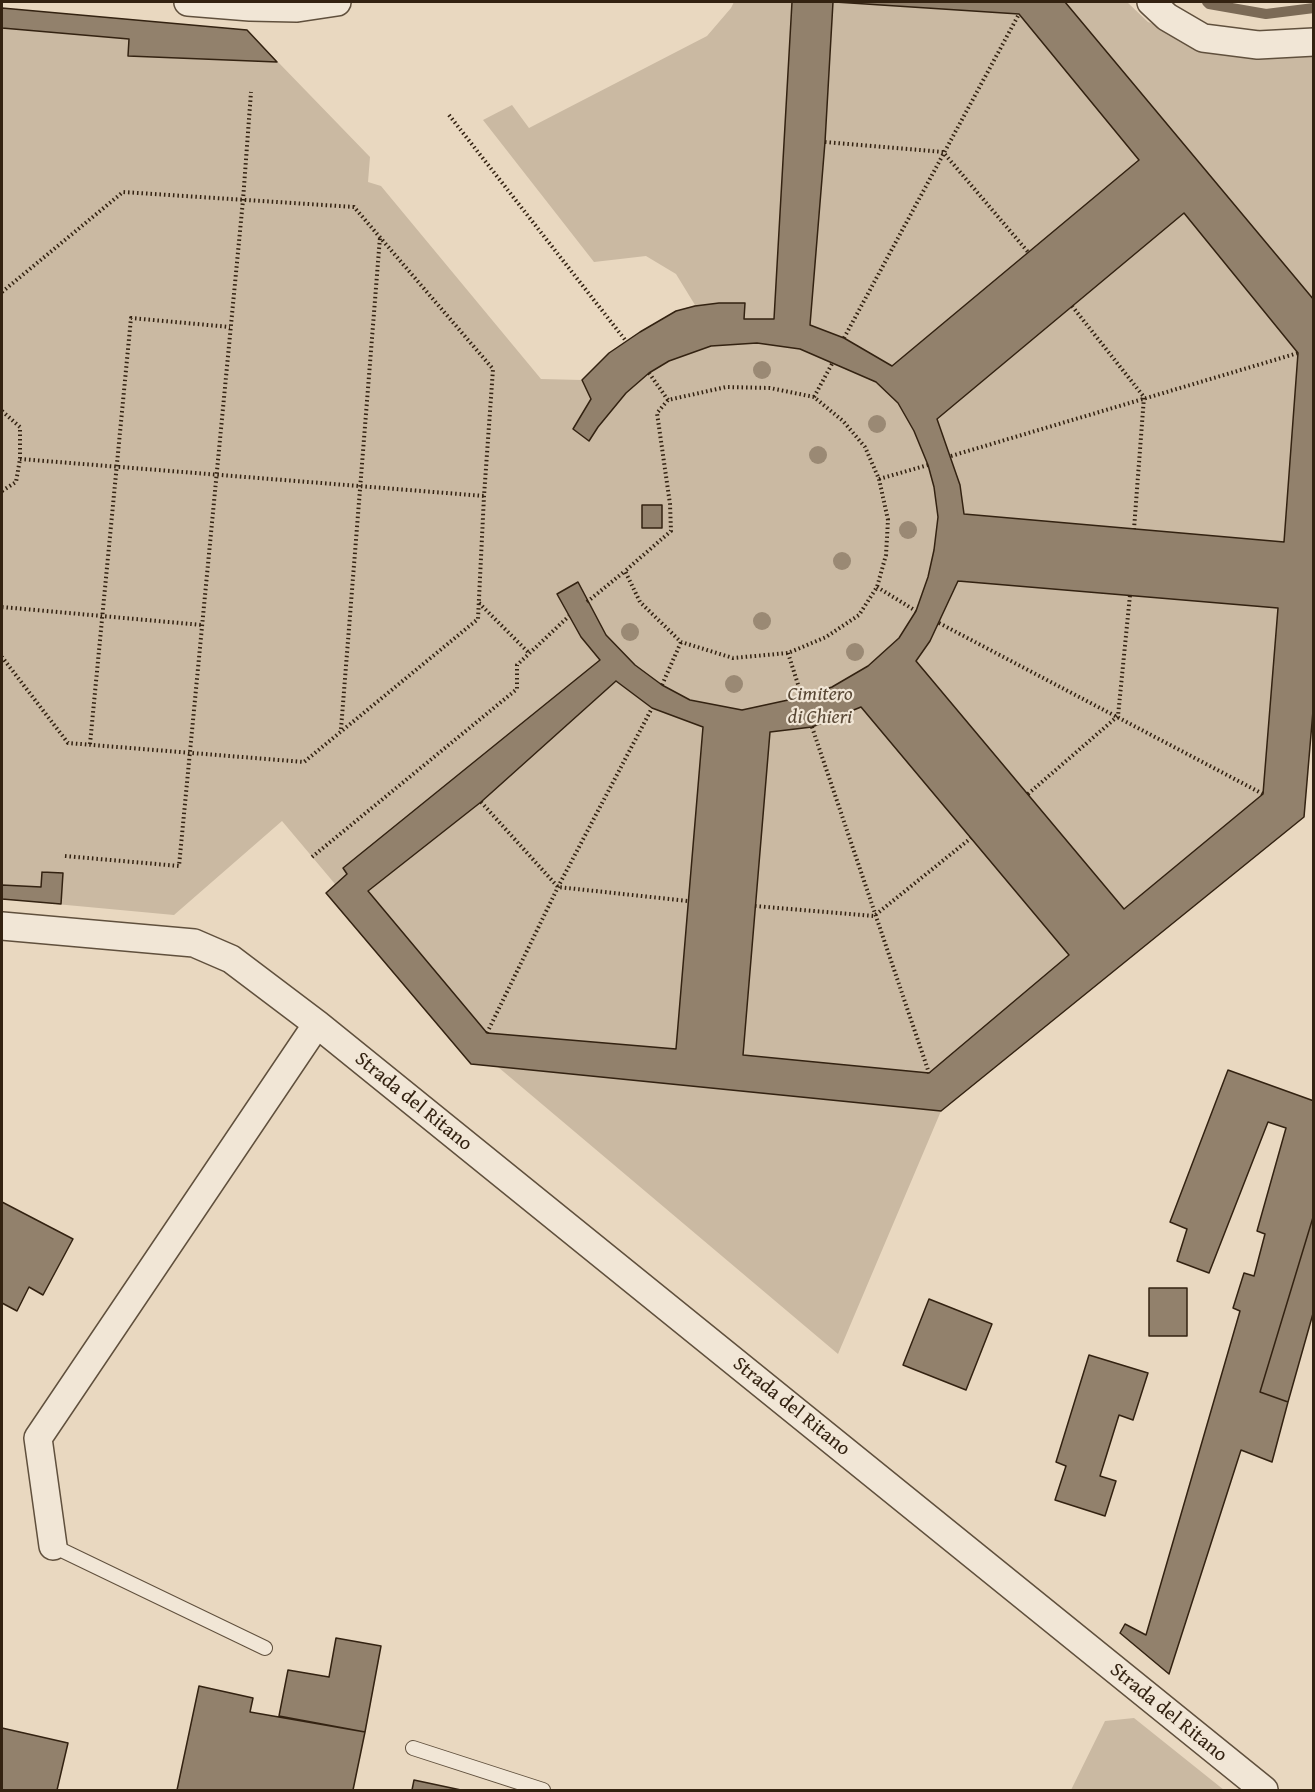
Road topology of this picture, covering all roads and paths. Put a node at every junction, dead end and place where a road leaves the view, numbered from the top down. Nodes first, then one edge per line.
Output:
1 (188, 2) edge
2 (337, 2) edge
3 (1151, 2) edge
4 (1019, 14) dead end
5 (1314, 42) edge
6 (251, 92) dead end
7 (449, 115) dead end
8 (825, 142) dead end
9 (943, 152) junction
10 (243, 200) junction
11 (380, 237) junction
12 (1028, 252) dead end
13 (2, 292) edge
14 (1072, 306) dead end
15 (230, 327) junction
16 (844, 338) dead end
17 (626, 341) dead end
18 (1298, 353) dead end
19 (833, 362) dead end
20 (649, 373) dead end
21 (814, 397) junction
22 (1144, 397) junction
23 (668, 400) junction
24 (2, 411) edge
25 (951, 456) dead end
26 (20, 459) junction
27 (928, 465) dead end
28 (117, 466) junction
29 (216, 475) junction
30 (879, 479) junction
31 (360, 487) junction
32 (2, 491) edge
33 (484, 496) junction
34 (1134, 529) dead end
35 (625, 570) junction
36 (877, 587) junction
37 (1130, 595) dead end
38 (587, 602) dead end
39 (478, 603) junction
40 (2, 607) edge
41 (916, 611) dead end
42 (102, 616) junction
43 (569, 616) dead end
44 (939, 623) dead end
45 (202, 625) junction
46 (681, 642) junction
47 (788, 652) junction
48 (529, 653) junction
49 (2, 657) edge
50 (662, 685) dead end
51 (802, 697) dead end
52 (652, 708) dead end
53 (1118, 717) junction
54 (812, 727) dead end
55 (341, 731) junction
56 (90, 744) junction
57 (189, 752) junction
58 (1028, 794) dead end
59 (1263, 794) dead end
60 (481, 802) dead end
61 (971, 838) dead end
62 (65, 856) dead end
63 (312, 857) dead end
64 (558, 887) junction
65 (688, 902) dead end
66 (755, 906) dead end
67 (874, 916) junction
68 (2, 926) edge
69 (317, 1024) junction
70 (487, 1033) dead end
71 (929, 1073) dead end
72 (53, 1546) joint
73 (265, 1648) dead end
74 (413, 1748) dead end
75 (543, 1791) edge
76 (1264, 1791) edge

1 - 2 street
3 - 5 street
4 - 9 path
6 - 10 path
7 - 17 path
8 - 9 path
9 - 12 path
9 - 16 path
10 - 11 path
10 - 13 path
10 - 15 path
11 - 31 path
11 - 33 path
14 - 22 path
15 - 28 path
15 - 29 path
18 - 22 path
19 - 21 path
20 - 23 path
21 - 23 path
21 - 30 path
22 - 25 path
22 - 34 path
23 - 35 path
24 - 26 path
26 - 28 path
26 - 32 path
27 - 30 path
28 - 29 path
28 - 42 path
29 - 31 path
29 - 45 path
30 - 36 path
31 - 33 path
31 - 55 path
33 - 39 path
35 - 38 path
35 - 46 path
36 - 41 path
36 - 47 path
37 - 53 path
39 - 48 path
39 - 55 path
40 - 42 path
42 - 45 path
42 - 56 path
43 - 48 path
44 - 53 path
45 - 57 path
46 - 47 path
46 - 50 path
47 - 51 path
48 - 63 path
49 - 56 path
52 - 64 path
53 - 58 path
53 - 59 path
54 - 67 path
55 - 57 path
56 - 57 path
57 - 62 path
60 - 64 path
61 - 67 path
64 - 65 path
64 - 70 path
66 - 67 path
67 - 71 path
68 - 69 street, Strada del Ritano
69 - 72 street
69 - 76 street, Strada del Ritano
72 - 73 lane
74 - 75 lane

